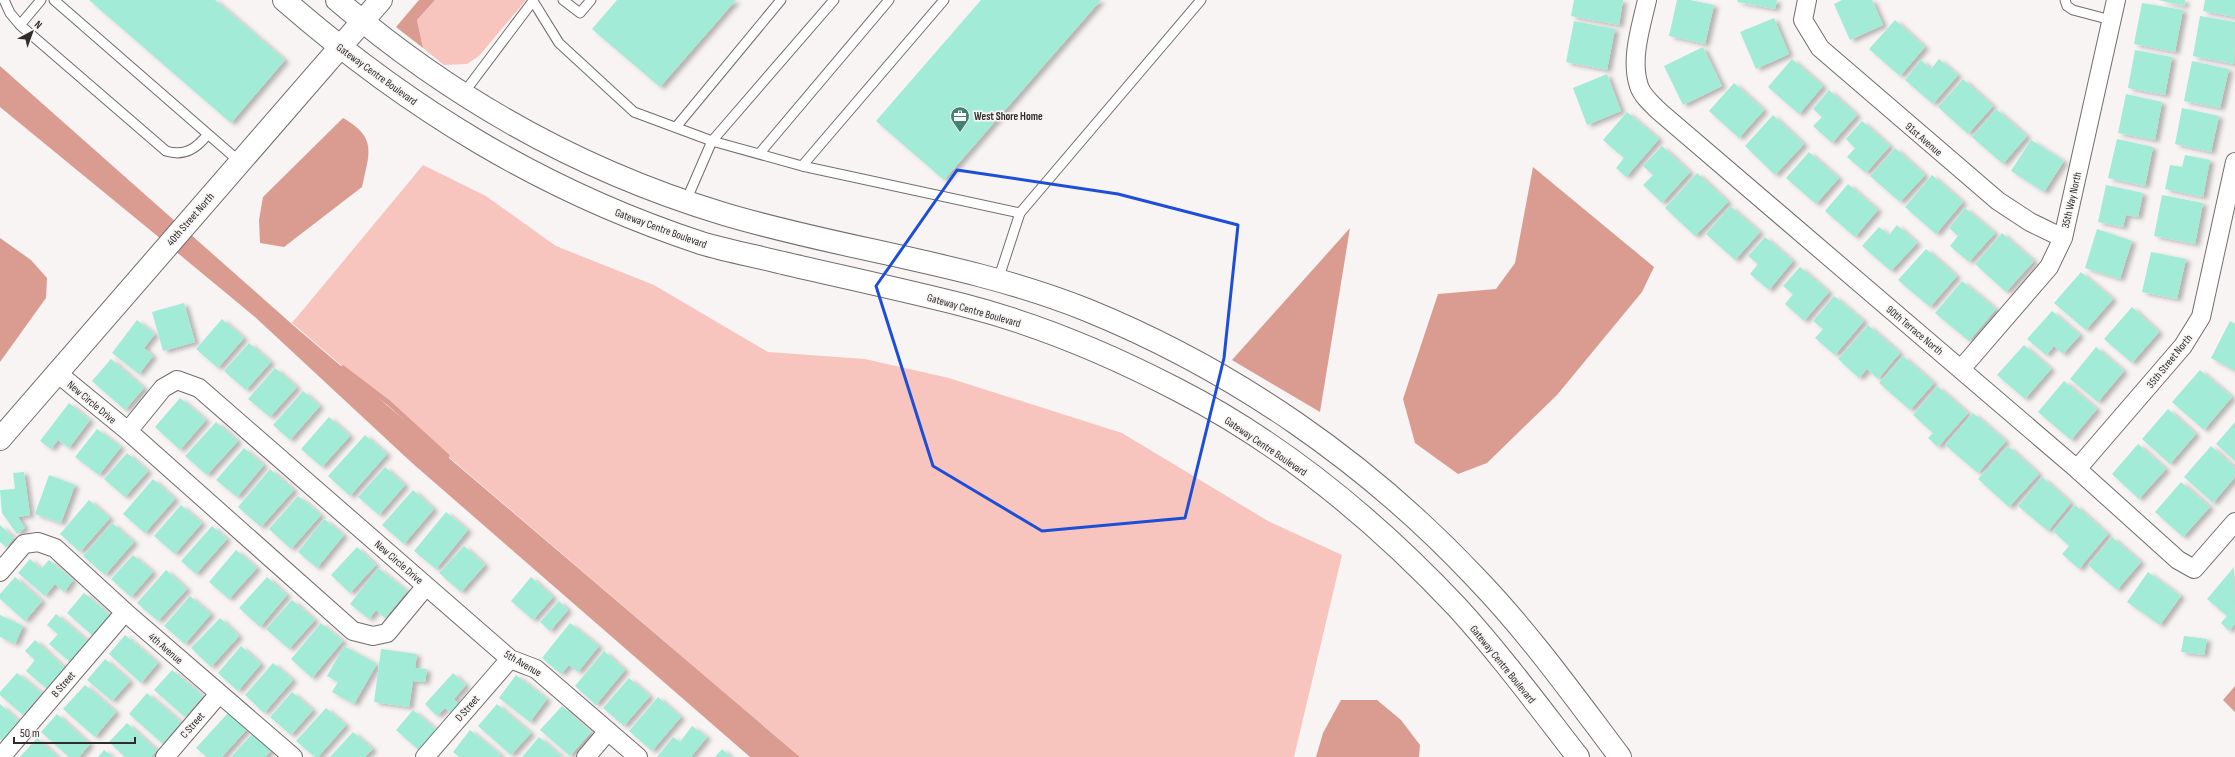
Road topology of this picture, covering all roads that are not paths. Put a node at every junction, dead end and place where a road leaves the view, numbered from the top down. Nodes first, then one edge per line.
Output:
1 (4, 0) edge
2 (41, 0) edge
3 (54, 0) edge
4 (284, 0) edge
5 (337, 0) edge
6 (381, 0) edge
7 (563, 0) edge
8 (591, 0) edge
9 (781, 0) edge
10 (834, 0) edge
11 (889, 0) edge
12 (943, 0) edge
13 (1200, 0) edge
14 (1646, 0) edge
15 (1807, 0) edge
16 (2065, 0) edge
17 (2116, 0) edge
18 (534, 1) edge
19 (2111, 20) junction
20 (363, 22) junction
21 (20, 25) junction
22 (339, 47) junction
23 (463, 94) junction
24 (676, 127) junction
25 (208, 134) junction
26 (712, 141) junction
27 (759, 154) junction
28 (240, 162) junction
29 (2235, 162) edge
30 (802, 166) junction
31 (686, 201) junction
32 (1020, 213) junction
33 (676, 234) junction
34 (2063, 238) junction
35 (998, 280) junction
36 (1961, 370) junction
37 (56, 372) junction
38 (128, 431) junction
39 (0, 439) edge
40 (2077, 469) junction
41 (2235, 522) edge
42 (0, 572) edge
43 (426, 586) junction
44 (125, 612) junction
45 (510, 658) junction
46 (219, 694) junction
47 (608, 731) junction
48 (1, 757) edge
49 (165, 757) edge
50 (293, 757) edge
51 (425, 757) edge
52 (586, 757) edge
53 (638, 757) edge
54 (1578, 757) edge
55 (1620, 757) edge

1 - 21 lane
2 - 21 lane
3 - 25 lane
4 - 22 street, Gateway Centre Boulevard
5 - 20 street
6 - 20 street, 40th Street North
7 - 8 lane
9 - 24 lane
10 - 26 lane
11 - 27 lane
12 - 30 lane
13 - 32 lane
14 - 36 street, 90th Terrace North
15 - 34 street, 91st Avenue
16 - 19 lane
17 - 19 street, 35th Way North
18 - 23 lane
18 - 24 lane
19 - 34 street, 35th Way North
20 - 22 street, 40th Street North
20 - 23 street
21 - 25 lane
22 - 28 street, 40th Street North
22 - 33 street, Gateway Centre Boulevard
23 - 31 street
24 - 26 lane
25 - 28 lane
26 - 27 lane
26 - 31 lane
27 - 30 lane
28 - 37 street, 40th Street North
29 - 40 street, 35th Street North
30 - 32 lane
31 - 33 street
31 - 35 street
32 - 35 lane
33 - 54 street, Gateway Centre Boulevard
34 - 36 street, 35th Way North
35 - 55 street
36 - 40 street, 90th Terrace North
37 - 38 street, New Circle Drive
37 - 39 street, 40th Street North
38 - 43 street, New Circle Drive
38 - 43 street, New Circle Drive
40 - 41 street, 90th Terrace North
42 - 44 street, 4th Avenue
43 - 45 street, 5th Avenue
44 - 46 street, 4th Avenue
44 - 48 street, B Street
45 - 47 street, 5th Avenue
45 - 51 street, D Street
46 - 49 street, C Street
46 - 50 street, 4th Avenue
47 - 52 street
47 - 53 street, 5th Avenue

